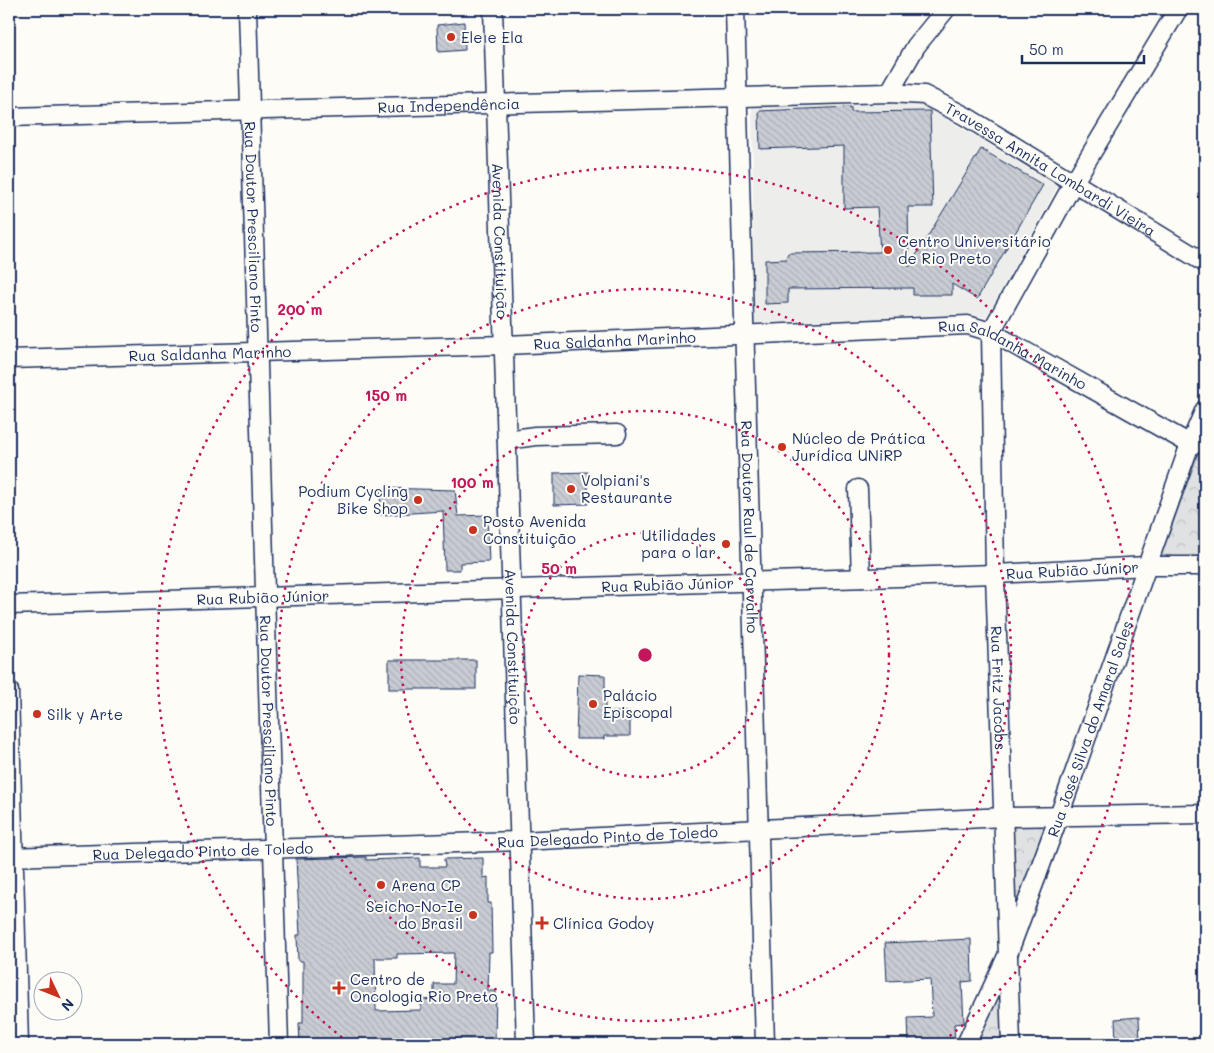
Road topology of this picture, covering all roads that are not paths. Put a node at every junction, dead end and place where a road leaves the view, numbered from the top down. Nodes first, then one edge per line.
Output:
1 (247, 9) edge
2 (493, 9) edge
3 (735, 9) edge
4 (946, 9) edge
5 (1178, 9) edge
6 (889, 93) junction
7 (739, 96) junction
8 (497, 103) junction
9 (250, 111) junction
10 (9, 117) edge
11 (1074, 182) junction
12 (1205, 264) edge
13 (991, 332) junction
14 (744, 334) junction
15 (505, 345) junction
16 (258, 352) junction
17 (9, 359) edge
18 (1205, 410) edge
19 (617, 434) dead end
20 (507, 440) junction
21 (1198, 443) edge
22 (858, 489) dead end
23 (1147, 566) junction
24 (1205, 566) edge
25 (995, 574) junction
26 (862, 578) junction
27 (750, 582) junction
28 (512, 589) junction
29 (265, 597) junction
30 (9, 605) edge
31 (9, 691) edge
32 (1205, 814) edge
33 (1060, 816) junction
34 (1004, 817) junction
35 (759, 828) junction
36 (520, 840) junction
37 (273, 849) junction
38 (11, 857) edge
39 (1008, 954) junction
40 (19, 1044) edge
41 (279, 1044) edge
42 (526, 1044) edge
43 (765, 1044) edge
44 (966, 1044) edge
45 (1011, 1044) edge

1 - 9 street, Rua Doutor Presciliano Pinto
2 - 8 street, Avenida Constituição
3 - 7 street, Rua Doutor Raul de Carvalho
4 - 6 street
5 - 11 street
6 - 7 street, Rua Independência
6 - 11 street, Travessa Annita Lombardi Vieira
7 - 8 street, Rua Independência
7 - 14 street, Rua Doutor Raul de Carvalho
8 - 9 street, Rua Independência
8 - 15 street, Avenida Constituição
9 - 10 street, Rua Independência
9 - 16 street, Rua Doutor Presciliano Pinto
11 - 12 street, Travessa Annita Lombardi Vieira
11 - 13 street
13 - 14 street, Rua Saldanha Marinho
13 - 21 street, Rua Saldanha Marinho
13 - 25 street, Rua Fritz Jacobs
14 - 15 street, Rua Saldanha Marinho
14 - 27 street, Rua Doutor Raul de Carvalho
15 - 16 street, Rua Saldanha Marinho
15 - 20 street, Avenida Constituição
16 - 17 street, Rua Saldanha Marinho
16 - 29 street, Rua Doutor Presciliano Pinto
18 - 21 street, Rua José Silva do Amaral Sales
19 - 20 street
20 - 28 street, Avenida Constituição
21 - 23 street, Rua José Silva do Amaral Sales
22 - 26 street
23 - 24 street, Rua Rubião Júnior
23 - 25 street, Rua Rubião Júnior
23 - 33 street, Rua José Silva do Amaral Sales
25 - 26 street, Rua Rubião Júnior
25 - 34 street, Rua Fritz Jacobs
26 - 27 street, Rua Rubião Júnior
27 - 28 street, Rua Rubião Júnior
27 - 35 street, Rua Doutor Raul de Carvalho
28 - 29 street, Rua Rubião Júnior
28 - 36 street, Avenida Constituição
29 - 30 street, Rua Rubião Júnior
29 - 37 street, Rua Doutor Presciliano Pinto
31 - 38 street
32 - 33 street, Rua Delegado Pinto de Toledo
33 - 34 street, Rua Delegado Pinto de Toledo
33 - 39 street, Rua José Silva do Amaral Sales
34 - 35 street, Rua Delegado Pinto de Toledo
34 - 39 street, Rua Fritz Jacobs
35 - 36 street, Rua Delegado Pinto de Toledo
35 - 43 street, Rua Doutor Raul de Carvalho
36 - 37 street, Rua Delegado Pinto de Toledo
36 - 42 street, Avenida Constituição
37 - 38 street, Rua Delegado Pinto de Toledo
37 - 41 street, Rua Doutor Presciliano Pinto
38 - 40 street
39 - 44 street, Rua José Silva do Amaral Sales
39 - 45 street, Rua Fritz Jacobs

